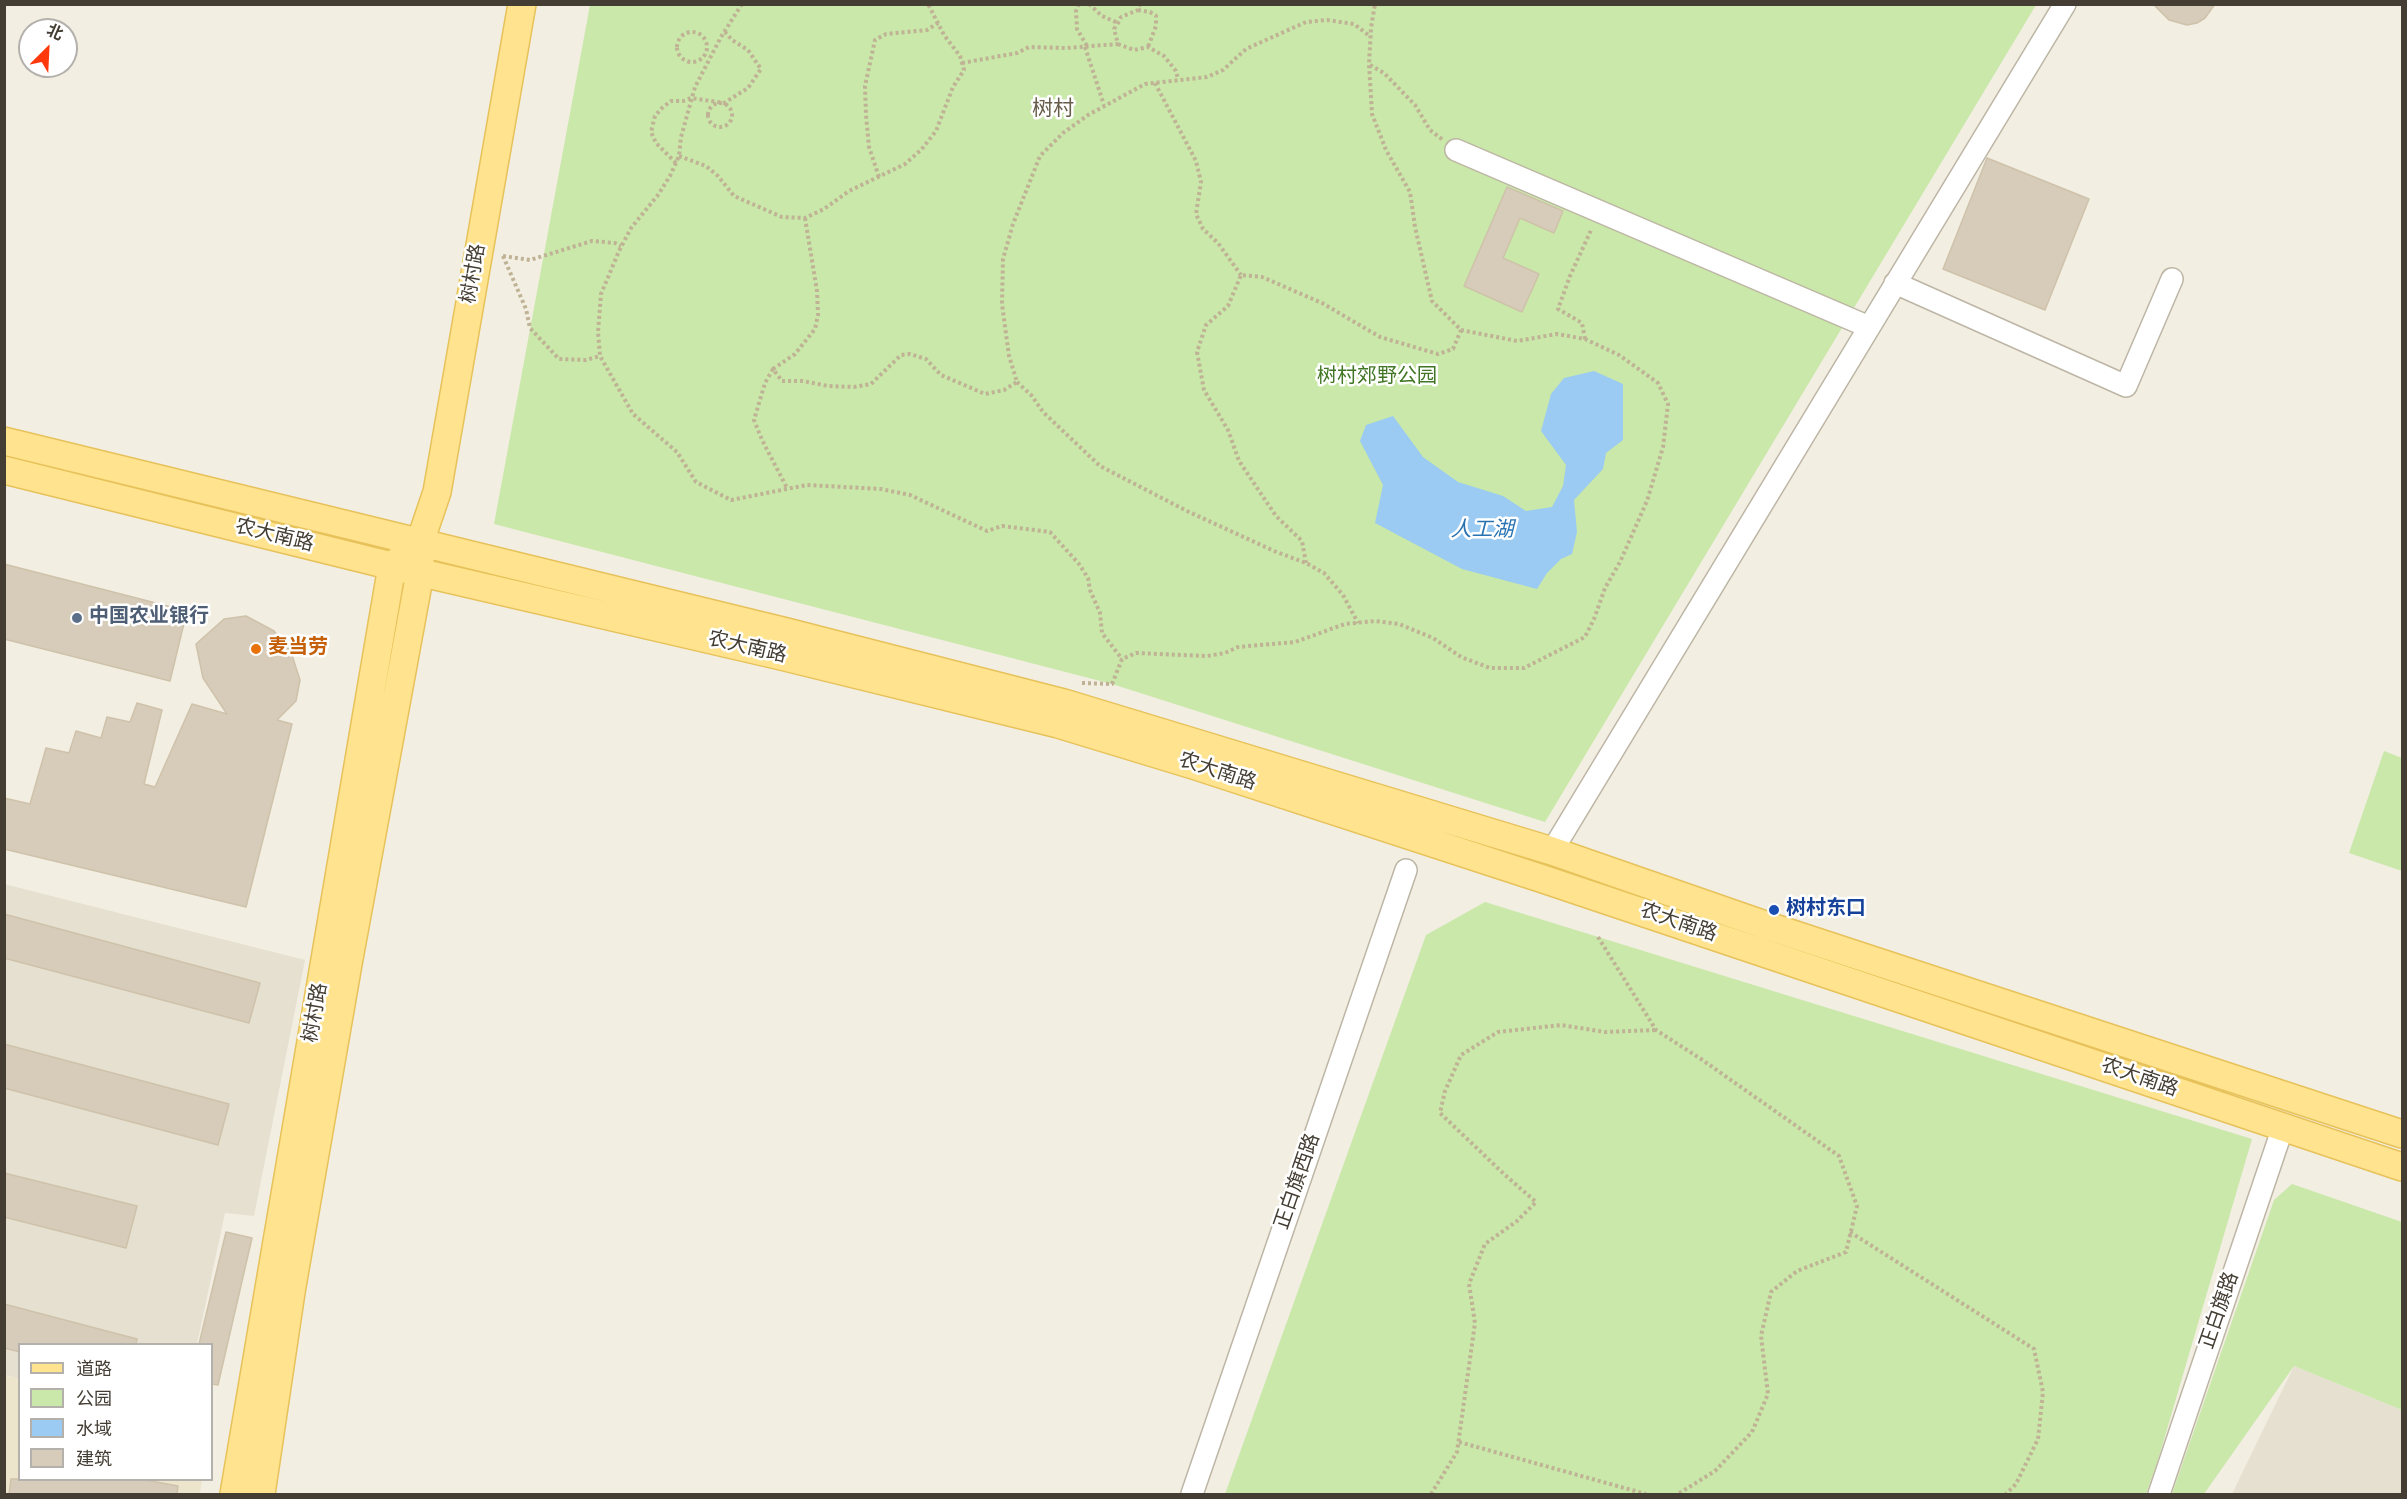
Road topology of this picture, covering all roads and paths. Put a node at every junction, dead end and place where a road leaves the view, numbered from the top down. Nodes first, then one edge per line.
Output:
1 (522, 4) edge
2 (742, 4) edge
3 (928, 4) edge
4 (1079, 4) edge
5 (1089, 4) edge
6 (1140, 4) edge
7 (1375, 4) edge
8 (2065, 4) edge
9 (1138, 10) junction
10 (938, 23) junction
11 (1118, 23) junction
12 (725, 32) junction
13 (1371, 37) junction
14 (1118, 44) junction
15 (1086, 47) junction
16 (1148, 47) junction
17 (698, 61) junction
18 (962, 63) junction
19 (1369, 64) junction
20 (707, 67) junction
21 (1178, 80) junction
22 (1155, 83) junction
23 (691, 98) junction
24 (724, 103) junction
25 (1104, 105) junction
26 (1456, 150) joint
27 (679, 156) junction
28 (676, 163) junction
29 (879, 177) junction
30 (1599, 211) junction
31 (805, 218) junction
32 (621, 246) junction
33 (491, 251) junction
34 (1241, 275) junction
35 (2172, 279) dead end
36 (1895, 283) junction
37 (1869, 327) junction
38 (1461, 330) junction
39 (1585, 339) junction
40 (600, 356) junction
41 (772, 369) junction
42 (1017, 382) junction
43 (4, 441) edge
44 (4, 470) edge
45 (787, 488) junction
46 (420, 542) junction
47 (1306, 563) junction
48 (393, 566) junction
49 (420, 573) junction
50 (1358, 623) junction
51 (1122, 659) junction
52 (1080, 682) dead end
53 (1552, 851) junction
54 (1406, 870) dead end
55 (1598, 937) dead end
56 (1656, 1030) junction
57 (2283, 1127) junction
58 (2403, 1134) edge
59 (2403, 1167) edge
60 (1850, 1232) junction
61 (1459, 1442) junction
62 (234, 1494) edge
63 (261, 1494) edge
64 (1192, 1494) edge
65 (1431, 1494) edge
66 (1646, 1494) edge
67 (1677, 1494) edge
68 (2006, 1494) edge
69 (2159, 1494) edge

1 - 33 main road, 树村路
2 - 12 path
3 - 10 path
4 - 15 path
5 - 11 path
6 - 9 path
7 - 13 path
8 - 36 street
9 - 11 path
9 - 16 path
10 - 18 path
10 - 29 path
11 - 14 path
12 - 20 path
12 - 24 path
13 - 19 path
13 - 21 path
14 - 15 path
14 - 16 path
15 - 18 path
15 - 25 path
16 - 21 path
17 - 17 path
17 - 20 path
18 - 29 path
19 - 26 path
19 - 38 path
20 - 23 path
21 - 22 path
22 - 25 path
22 - 34 path
23 - 24 path
23 - 27 path
23 - 28 path
24 - 24 path
25 - 42 path
26 - 30 street
27 - 28 path
27 - 31 path
28 - 32 path
29 - 31 path
30 - 37 street
30 - 39 path
31 - 41 path
32 - 33 path
32 - 40 path
33 - 40 path
33 - 46 main road, 树村路
34 - 38 path
34 - 47 path
35 - 36 street
36 - 37 street
37 - 53 street
38 - 39 path
39 - 50 path
40 - 45 path
41 - 42 path
41 - 45 path
42 - 47 path
43 - 46 main road, 农大南路
44 - 48 main road, 农大南路
45 - 51 path
46 - 48 main road, 树村路
46 - 49 main road, 树村路
46 - 53 main road, 农大南路
47 - 50 path
48 - 49 main road, 农大南路
48 - 62 main road, 树村路
49 - 57 main road, 农大南路
49 - 63 main road, 树村路
50 - 51 path
51 - 52 path
53 - 58 main road, 农大南路
54 - 64 street, 正白旗西路
55 - 56 path
56 - 60 path
56 - 61 path
57 - 59 main road, 农大南路
57 - 69 street, 正白旗路
60 - 67 path
60 - 68 path
61 - 65 path
61 - 66 path

